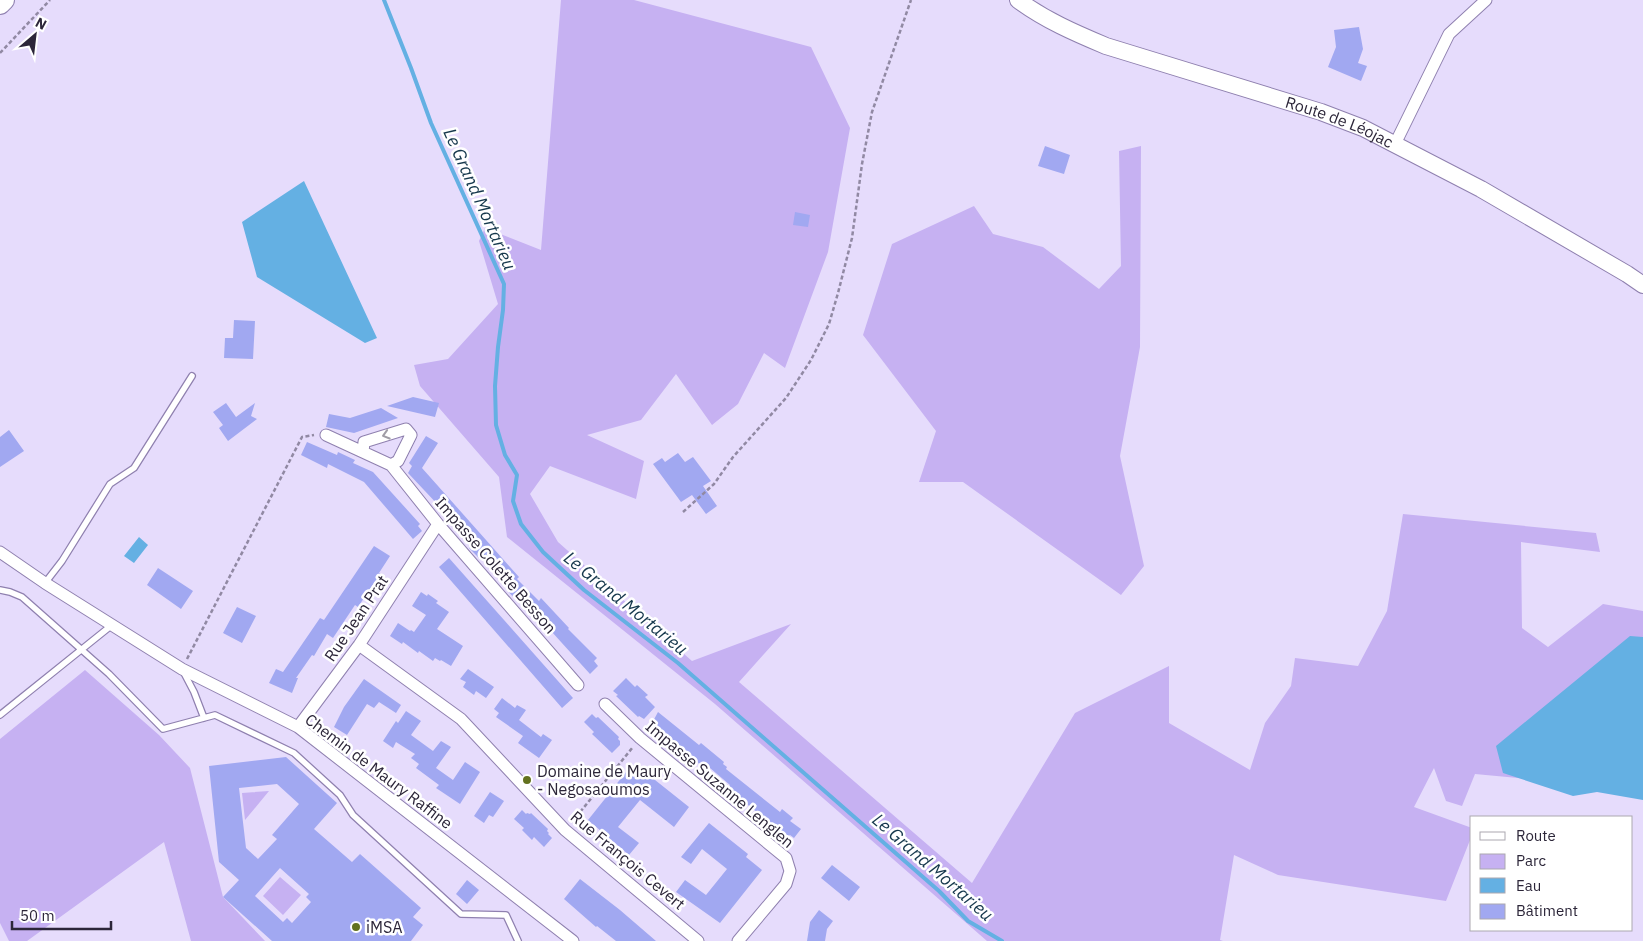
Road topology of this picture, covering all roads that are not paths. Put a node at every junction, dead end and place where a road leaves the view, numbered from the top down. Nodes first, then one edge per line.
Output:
1 (4, 0) edge
2 (1018, 0) edge
3 (1486, 0) edge
4 (0, 4) edge
5 (1395, 144) junction
6 (1643, 285) edge
7 (192, 376) dead end
8 (326, 434) road end
9 (363, 452) junction
10 (391, 465) junction
11 (438, 524) junction
12 (0, 552) edge
13 (45, 583) junction
14 (0, 590) edge
15 (112, 625) junction
16 (359, 645) junction
17 (81, 649) junction
18 (182, 669) junction
19 (578, 685) dead end
20 (605, 704) dead end
21 (0, 715) edge
22 (204, 718) junction
23 (298, 727) junction
24 (518, 941) edge
25 (573, 941) edge
26 (698, 941) edge
27 (738, 941) edge

1 - 4 highway
2 - 5 main road, Route de Léojac
3 - 5 street
5 - 6 main road, Route de Léojac
7 - 13 lane
8 - 9 street, Impasse Colette Besson
9 - 10 street, Impasse Colette Besson
10 -> 9 street
10 - 11 street, Impasse Colette Besson
11 - 16 street, Rue Jean Prat
11 - 19 street, Impasse Colette Besson
12 - 13 street, Chemin de Maury Raffine
13 - 15 street, Chemin de Maury Raffine
14 - 17 lane
15 - 17 lane
15 - 18 street, Chemin de Maury Raffine
16 - 23 street, Rue Jean Prat
16 - 26 street, Rue François Cevert
17 - 21 lane
17 - 22 lane
18 - 22 lane
18 - 23 street, Chemin de Maury Raffine
20 - 27 street, Impasse Suzanne Lenglen
22 - 24 lane
23 - 25 street, Chemin de Maury Raffine

